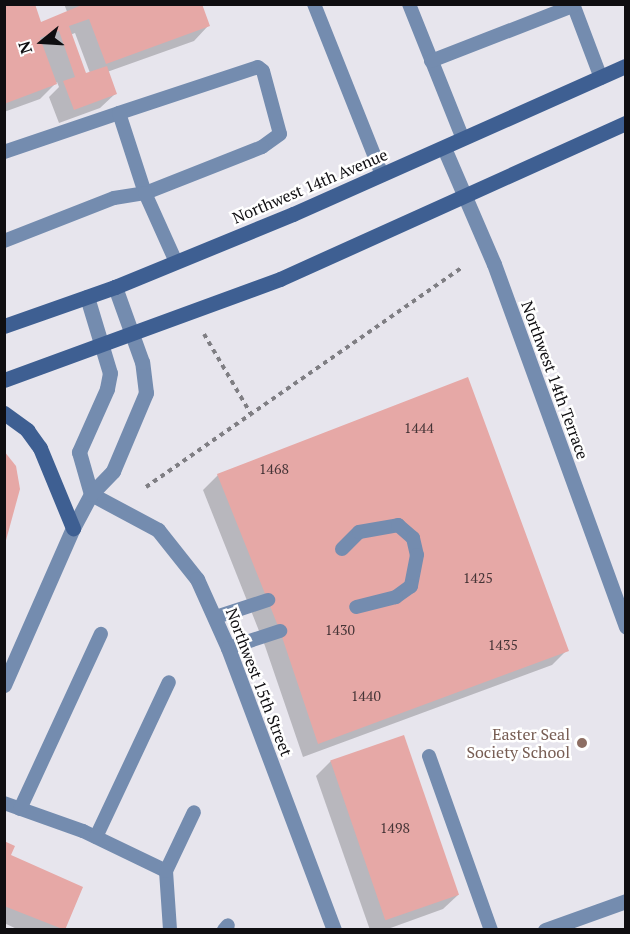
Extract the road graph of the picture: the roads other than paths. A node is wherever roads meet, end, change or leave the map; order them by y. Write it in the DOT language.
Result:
graph roads {
  1 [pos="314,4"];
  2 [pos="409,4"];
  3 [pos="573,5"];
  4 [pos="431,61"];
  5 [pos="626,66"];
  6 [pos="601,78"];
  7 [pos="119,112"];
  8 [pos="626,123"];
  9 [pos="463,139"];
  10 [pos="444,147"];
  11 [pos="4,152"];
  12 [pos="382,175"];
  13 [pos="145,193"];
  14 [pos="464,196"];
  15 [pos="4,241"];
  16 [pos="176,262"];
  17 [pos="114,287"];
  18 [pos="87,297"];
  19 [pos="4,326"];
  20 [pos="132,335"];
  21 [pos="103,345"];
  22 [pos="4,380"];
  23 [pos="4,413"];
  24 [pos="91,494"];
  25 [pos="73,528"];
  26 [pos="342,549"];
  27 [pos="268,600"];
  28 [pos="356,607"];
  29 [pos="216,617"];
  30 [pos="626,627"];
  31 [pos="280,631"];
  32 [pos="101,634"];
  33 [pos="228,648"];
  34 [pos="169,682"];
  35 [pos="4,685"];
  36 [pos="429,756"];
  37 [pos="4,803"];
  38 [pos="20,809"];
  39 [pos="194,812"];
  40 [pos="96,837"];
  41 [pos="166,872"];
  42 [pos="626,901"];
  43 [pos="170,930"];
  44 [pos="334,930"];
  45 [pos="491,930"];
  46 [pos="545,930"];
  1 -- 12 [label="lane"];
  2 -- 4 [label="lane"];
  3 -- 4 [label="lane"];
  3 -- 6 [label="lane"];
  4 -- 9 [label="lane"];
  5 -- 6 [label="street, Northwest 14th Avenue"];
  6 -- 9 [label="street, Northwest 14th Avenue"];
  7 -- 11 [label="lane"];
  7 -- 13 [label="lane"];
  7 -- 13 [label="lane"];
  8 -- 14 [label="street"];
  9 -- 10 [label="street, Northwest 14th Avenue"];
  10 -- 12 [label="street, Northwest 14th Avenue"];
  10 -- 14 [label="street, Northwest 14th Terrace"];
  12 -- 16 [label="street, Northwest 14th Avenue"];
  13 -- 15 [label="lane"];
  13 -- 16 [label="lane"];
  14 -- 20 [label="street"];
  14 -- 30 [label="street, Northwest 14th Terrace"];
  16 -- 17 [label="street, Northwest 14th Avenue"];
  17 -- 18 [label="street, Northwest 14th Avenue"];
  17 -- 20 [label="street"];
  18 -- 19 [label="street, Northwest 14th Avenue"];
  18 -- 21 [label="street"];
  20 -- 21 [label="street"];
  20 -- 24 [label="street"];
  21 -- 22 [label="street"];
  21 -- 24 [label="street"];
  23 -- 25 [label="street"];
  24 -- 25 [label="street"];
  24 -- 29 [label="street, Northwest 15th Street"];
  25 -- 35 [label="street"];
  26 -- 28 [label="lane"];
  27 -- 29 [label="lane"];
  29 -- 33 [label="street, Northwest 15th Street"];
  31 -- 33 [label="lane"];
  32 -- 38 [label="lane"];
  33 -- 44 [label="street, Northwest 15th Street"];
  34 -- 40 [label="lane"];
  36 -- 45 [label="lane"];
  37 -- 38 [label="lane"];
  38 -- 40 [label="lane"];
  39 -- 41 [label="lane"];
  40 -- 41 [label="lane"];
  41 -- 43 [label="lane"];
  42 -- 46 [label="street"];
}
